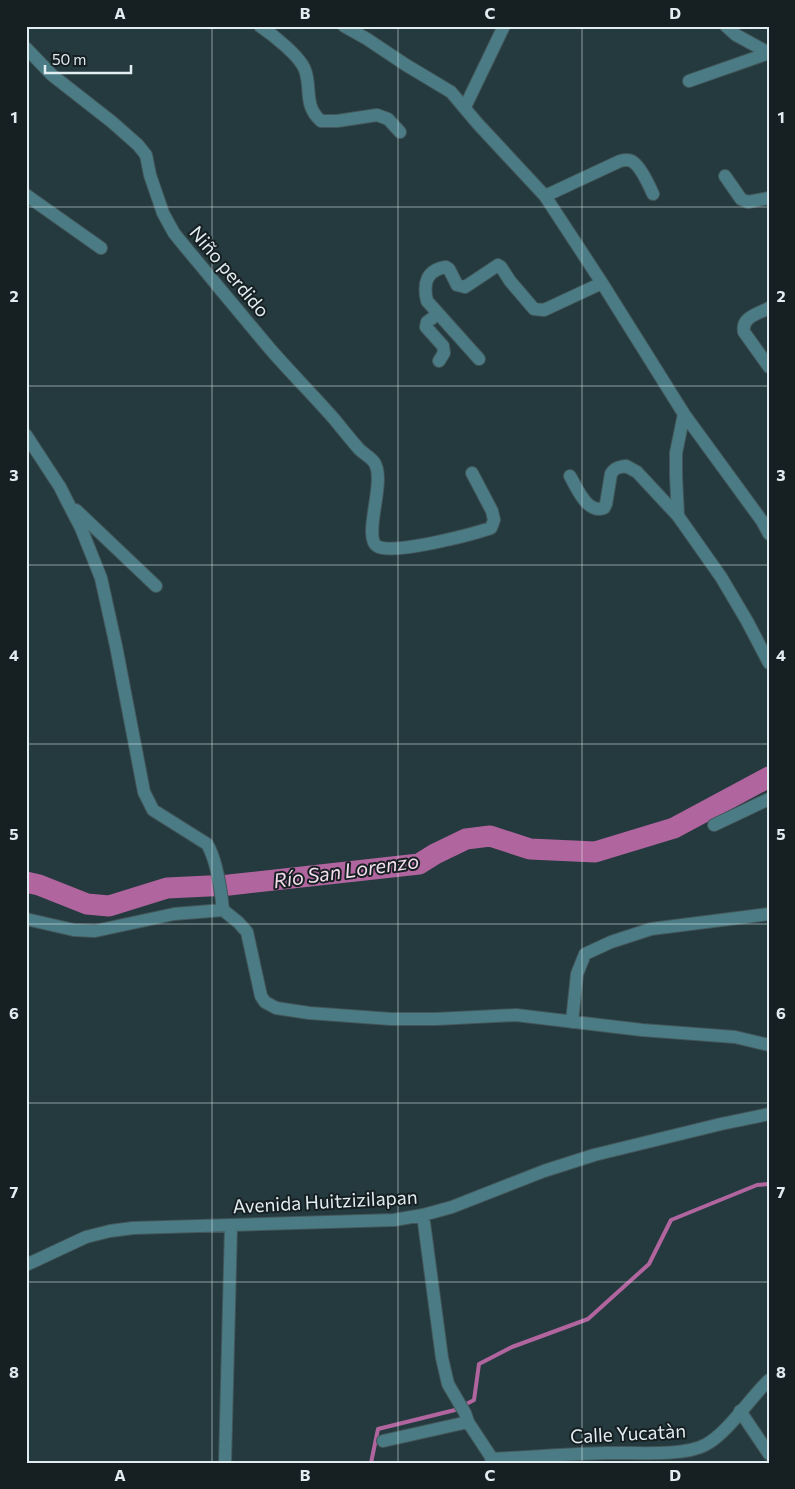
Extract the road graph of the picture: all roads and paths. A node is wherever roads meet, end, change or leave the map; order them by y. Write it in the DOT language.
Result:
graph roads {
  1 [pos="260,26"];
  2 [pos="344,26"];
  3 [pos="504,26"];
  4 [pos="726,26"];
  5 [pos="26,48"];
  6 [pos="769,53"];
  7 [pos="689,81"];
  8 [pos="465,107"];
  9 [pos="400,132"];
  10 [pos="725,176"];
  11 [pos="653,194"];
  12 [pos="26,195"];
  13 [pos="545,196"];
  14 [pos="769,198"];
  15 [pos="101,248"];
  16 [pos="602,283"];
  17 [pos="769,308"];
  18 [pos="438,314"];
  19 [pos="479,359"];
  20 [pos="439,361"];
  21 [pos="769,367"];
  22 [pos="684,414"];
  23 [pos="26,435"];
  24 [pos="472,473"];
  25 [pos="570,476"];
  26 [pos="67,501"];
  27 [pos="678,516"];
  28 [pos="765,520"];
  29 [pos="769,534"];
  30 [pos="156,586"];
  31 [pos="769,663"];
  32 [pos="769,800"];
  33 [pos="714,825"];
  34 [pos="222,904"];
  35 [pos="769,914"];
  36 [pos="26,919"];
  37 [pos="572,1022"];
  38 [pos="769,1045"];
  39 [pos="769,1114"];
  40 [pos="423,1215"];
  41 [pos="231,1226"];
  42 [pos="26,1265"];
  43 [pos="769,1380"];
  44 [pos="740,1411"];
  45 [pos="467,1417"];
  46 [pos="383,1441"];
  47 [pos="769,1454"];
  48 [pos="493,1461"];
  49 [pos="225,1463"];
  1 -- 9 [label="street"];
  2 -- 8 [label="street"];
  3 -- 8 [label="street"];
  4 -- 6 [label="street"];
  5 -- 24 [label="street, Niño perdido"];
  6 -- 7 [label="street"];
  8 -- 13 [label="street"];
  10 -- 14 [label="street"];
  11 -- 13 [label="street"];
  12 -- 15 [label="street"];
  13 -- 16 [label="street"];
  16 -- 18 [label="street"];
  16 -- 22 [label="street"];
  17 -- 21 [label="street"];
  18 -- 19 [label="street"];
  18 -- 20 [label="street"];
  22 -- 27 [label="street"];
  22 -- 28 [label="street"];
  23 -- 26 [label="street"];
  25 -- 27 [label="street"];
  26 -- 30 [label="street"];
  26 -- 34 [label="street"];
  27 -- 31 [label="street"];
  28 -- 29 [label="street"];
  32 -- 33 [label="street"];
  34 -- 36 [label="street"];
  34 -- 37 [label="street"];
  35 -- 37 [label="street"];
  37 -- 38 [label="street"];
  39 -- 40 [label="street, Avenida Huitzizilapan"];
  40 -- 41 [label="street, Avenida Huitzizilapan"];
  40 -- 45 [label="street"];
  41 -- 42 [label="street, Avenida Huitzizilapan"];
  41 -- 49 [label="street"];
  43 -- 44 [label="street, Calle Yucatàn"];
  44 -- 47 [label="street"];
  44 -- 48 [label="street, Calle Yucatàn"];
  45 -- 46 [label="street"];
  45 -- 48 [label="street"];
}
